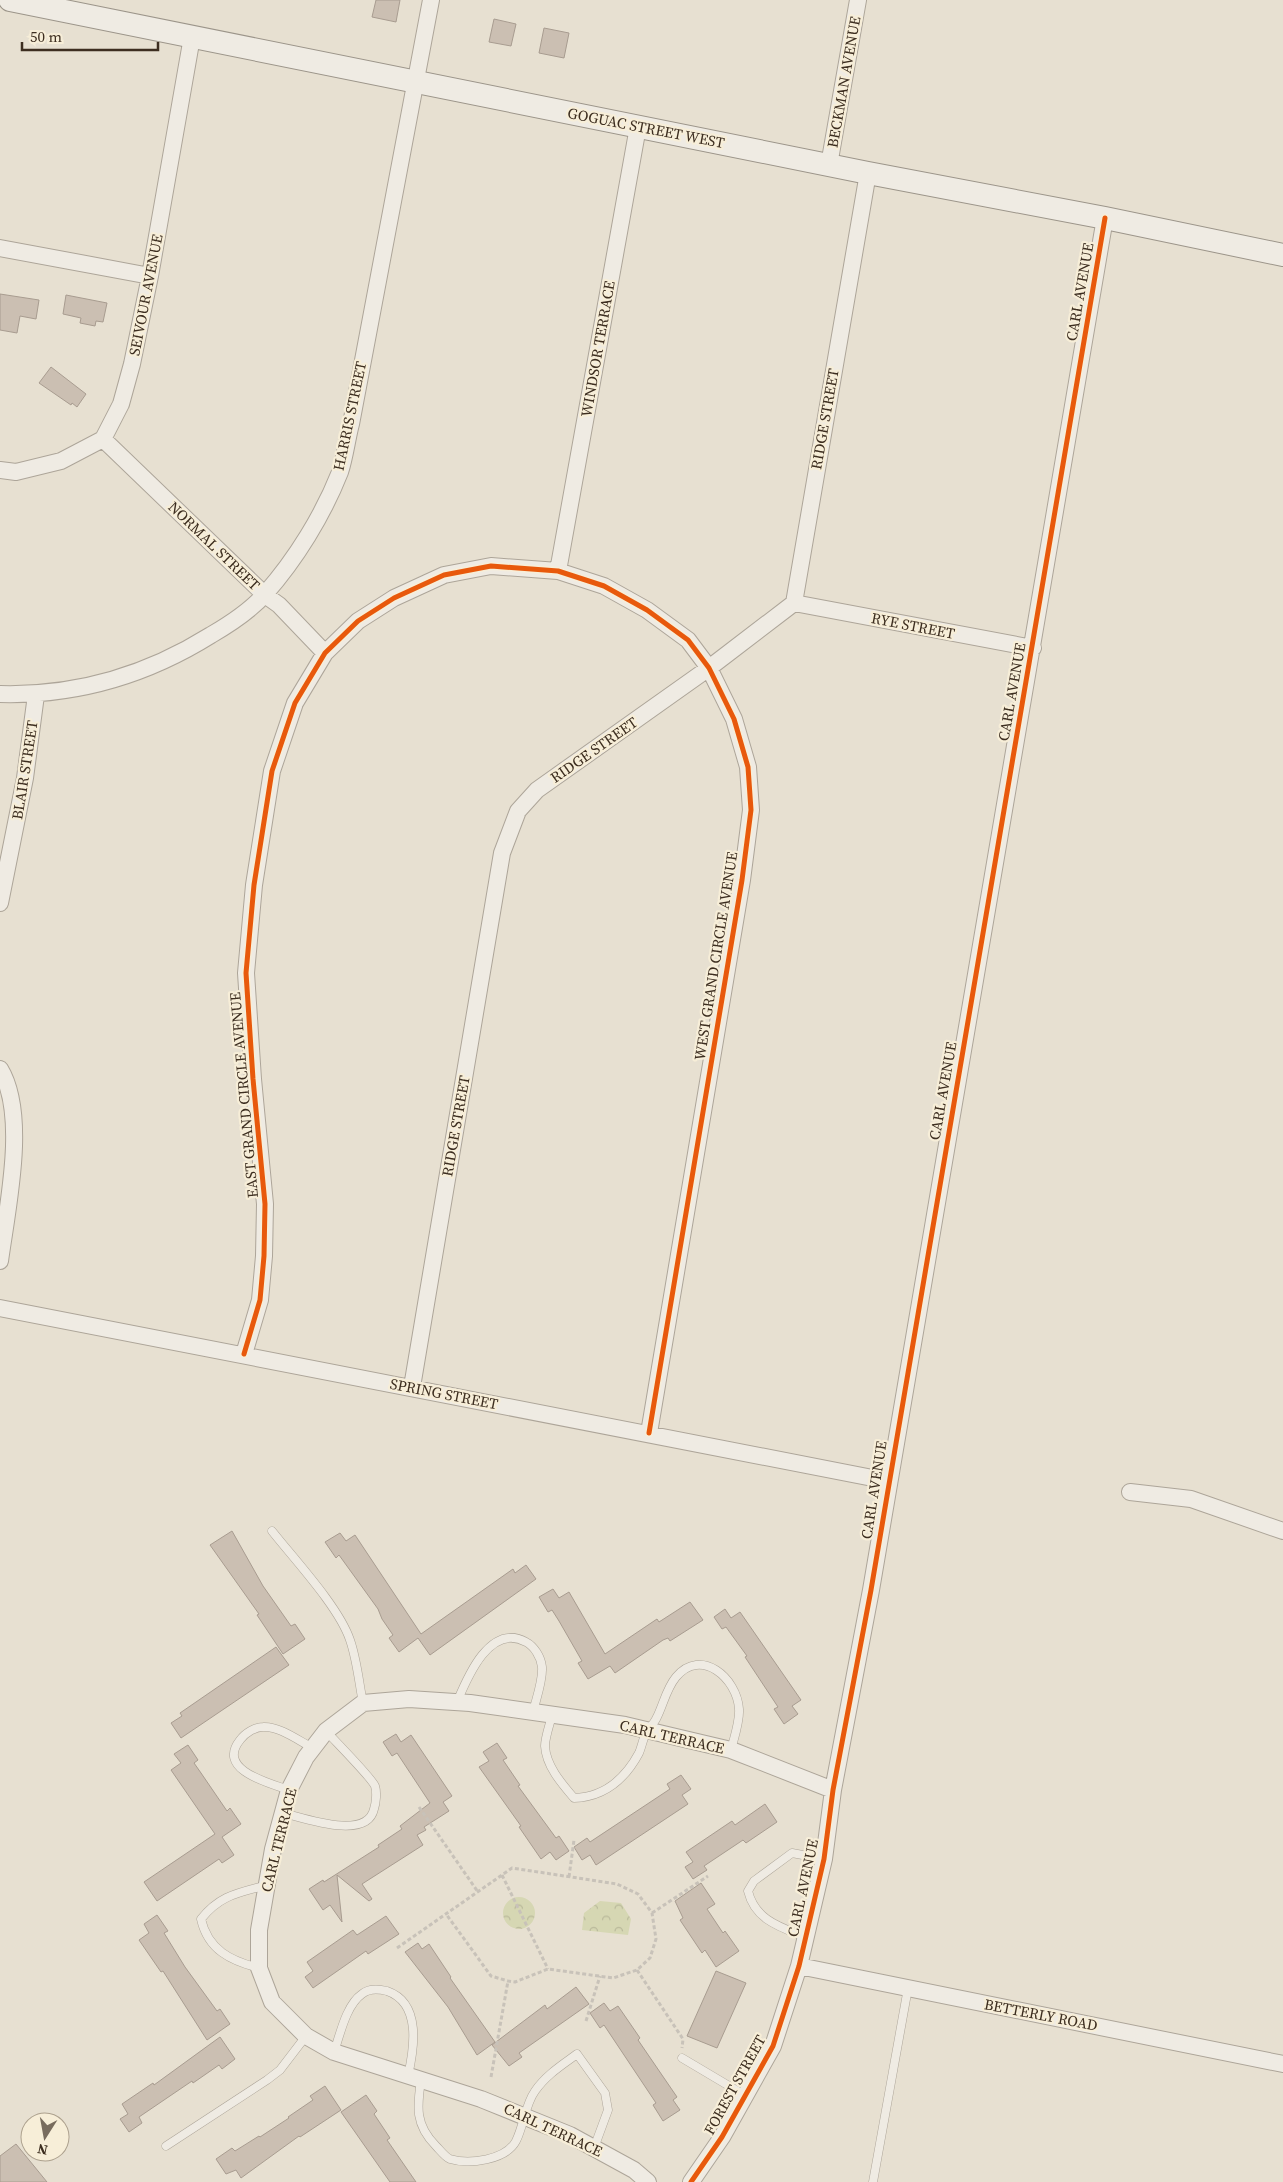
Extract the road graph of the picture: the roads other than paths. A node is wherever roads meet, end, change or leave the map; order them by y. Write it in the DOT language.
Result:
graph roads {
  1 [pos="10,0"];
  2 [pos="431,0"];
  3 [pos="858,0"];
  4 [pos="192,37"];
  5 [pos="414,82"];
  6 [pos="638,127"];
  7 [pos="829,165"];
  8 [pos="868,173"];
  9 [pos="1105,218"];
  10 [pos="0,248"];
  11 [pos="1283,254"];
  12 [pos="150,276"];
  13 [pos="103,439"];
  14 [pos="0,470"];
  15 [pos="558,571"];
  16 [pos="265,594"];
  17 [pos="794,603"];
  18 [pos="1033,648"];
  19 [pos="325,653"];
  20 [pos="709,668"];
  21 [pos="0,694"];
  22 [pos="36,695"];
  23 [pos="0,903"];
  24 [pos="0,1069"];
  25 [pos="0,1261"];
  26 [pos="0,1308"];
  27 [pos="244,1354"];
  28 [pos="412,1387"];
  29 [pos="649,1433"];
  30 [pos="888,1480"];
  31 [pos="1130,1492"];
  32 [pos="272,1531"];
  33 [pos="1283,1531"];
  34 [pos="457,1702"];
  35 [pos="363,1703"];
  36 [pos="533,1712"];
  37 [pos="552,1715"];
  38 [pos="326,1731"];
  39 [pos="647,1731"];
  40 [pos="313,1748"];
  41 [pos="731,1750"];
  42 [pos="289,1790"];
  43 [pos="833,1790"];
  44 [pos="283,1813"];
  45 [pos="824,1859"];
  46 [pos="267,1885"];
  47 [pos="805,1937"];
  48 [pos="799,1966"];
  49 [pos="259,1968"];
  50 [pos="908,1988"];
  51 [pos="306,2036"];
  52 [pos="334,2052"];
  53 [pos="682,2058"];
  54 [pos="1283,2064"];
  55 [pos="415,2078"];
  56 [pos="746,2096"];
  57 [pos="524,2116"];
  58 [pos="166,2146"];
  59 [pos="594,2148"];
  60 [pos="648,2182"];
  61 [pos="691,2182"];
  62 [pos="874,2182"];
  1 -- 4 [label="street, GOGUAC STREET WEST"];
  2 -- 5 [label="street, HARRIS STREET"];
  3 -- 7 [label="street, BECKMAN AVENUE"];
  4 -- 5 [label="street, GOGUAC STREET WEST"];
  4 -- 12 [label="street, SEIVOUR AVENUE"];
  5 -- 6 [label="street, GOGUAC STREET WEST"];
  5 -- 16 [label="street, HARRIS STREET"];
  6 -- 7 [label="street, GOGUAC STREET WEST"];
  6 -- 15 [label="street, WINDSOR TERRACE"];
  7 -- 8 [label="street, GOGUAC STREET WEST"];
  8 -- 9 [label="street, GOGUAC STREET WEST"];
  8 -- 17 [label="street, RIDGE STREET"];
  9 -- 11 [label="street, GOGUAC STREET WEST"];
  9 -- 18 [label="street, CARL AVENUE"];
  10 -- 12 [label="street"];
  12 -- 13 [label="street, SEIVOUR AVENUE"];
  13 -- 14 [label="street"];
  13 -- 16 [label="street, NORMAL STREET"];
  15 -- 19 [label="street, EAST GRAND CIRCLE AVENUE"];
  15 -- 20 [label="street, WEST GRAND CIRCLE AVENUE"];
  16 -- 19 [label="street, NORMAL STREET"];
  16 -- 22 [label="street, HARRIS STREET"];
  17 -- 18 [label="street, RYE STREET"];
  17 -- 20 [label="street, RIDGE STREET"];
  18 -- 30 [label="street, CARL AVENUE"];
  19 -- 27 [label="street, EAST GRAND CIRCLE AVENUE"];
  20 -- 28 [label="street, RIDGE STREET"];
  20 -- 29 [label="street, WEST GRAND CIRCLE AVENUE"];
  21 -- 22 [label="street, HARRIS STREET"];
  22 -- 23 [label="street, BLAIR STREET"];
  24 -- 25 [label="street"];
  26 -- 27 [label="street, SPRING STREET"];
  27 -- 28 [label="street, SPRING STREET"];
  28 -- 29 [label="street, SPRING STREET"];
  29 -- 30 [label="street, SPRING STREET"];
  30 -- 43 [label="street, CARL AVENUE"];
  31 -- 33 [label="street"];
  32 -- 35 [label="lane"];
  34 -- 35 [label="street, CARL TERRACE"];
  34 -- 36 [label="street, CARL TERRACE"];
  34 -- 36 [label="lane"];
  35 -- 38 [label="street, CARL TERRACE"];
  36 -- 37 [label="street, CARL TERRACE"];
  37 -- 39 [label="street, CARL TERRACE"];
  37 -- 39 [label="lane"];
  38 -- 40 [label="street, CARL TERRACE"];
  38 -- 44 [label="lane"];
  39 -- 41 [label="street, CARL TERRACE"];
  39 -- 41 [label="lane"];
  40 -- 42 [label="street, CARL TERRACE"];
  40 -- 42 [label="lane"];
  41 -- 43 [label="street, CARL TERRACE"];
  42 -- 44 [label="street, CARL TERRACE"];
  43 -- 45 [label="street, CARL AVENUE"];
  44 -- 46 [label="street, CARL TERRACE"];
  45 -- 47 [label="street, CARL AVENUE"];
  45 -- 47 [label="lane"];
  46 -- 49 [label="street, CARL TERRACE"];
  46 -- 49 [label="lane"];
  47 -- 48 [label="street, CARL AVENUE"];
  48 -- 50 [label="street, BETTERLY ROAD"];
  48 -- 56 [label="street, FOREST STREET"];
  49 -- 51 [label="street, CARL TERRACE"];
  50 -- 54 [label="street, BETTERLY ROAD"];
  50 -- 62 [label="lane"];
  51 -- 52 [label="street, CARL TERRACE"];
  51 -- 58 [label="lane"];
  52 -- 55 [label="street, CARL TERRACE"];
  52 -- 55 [label="lane"];
  53 -- 56 [label="lane"];
  55 -- 57 [label="street, CARL TERRACE"];
  55 -- 57 [label="lane"];
  56 -- 61 [label="street, FOREST STREET"];
  57 -- 59 [label="street, CARL TERRACE"];
  57 -- 59 [label="lane"];
  59 -- 60 [label="street, CARL TERRACE"];
}
